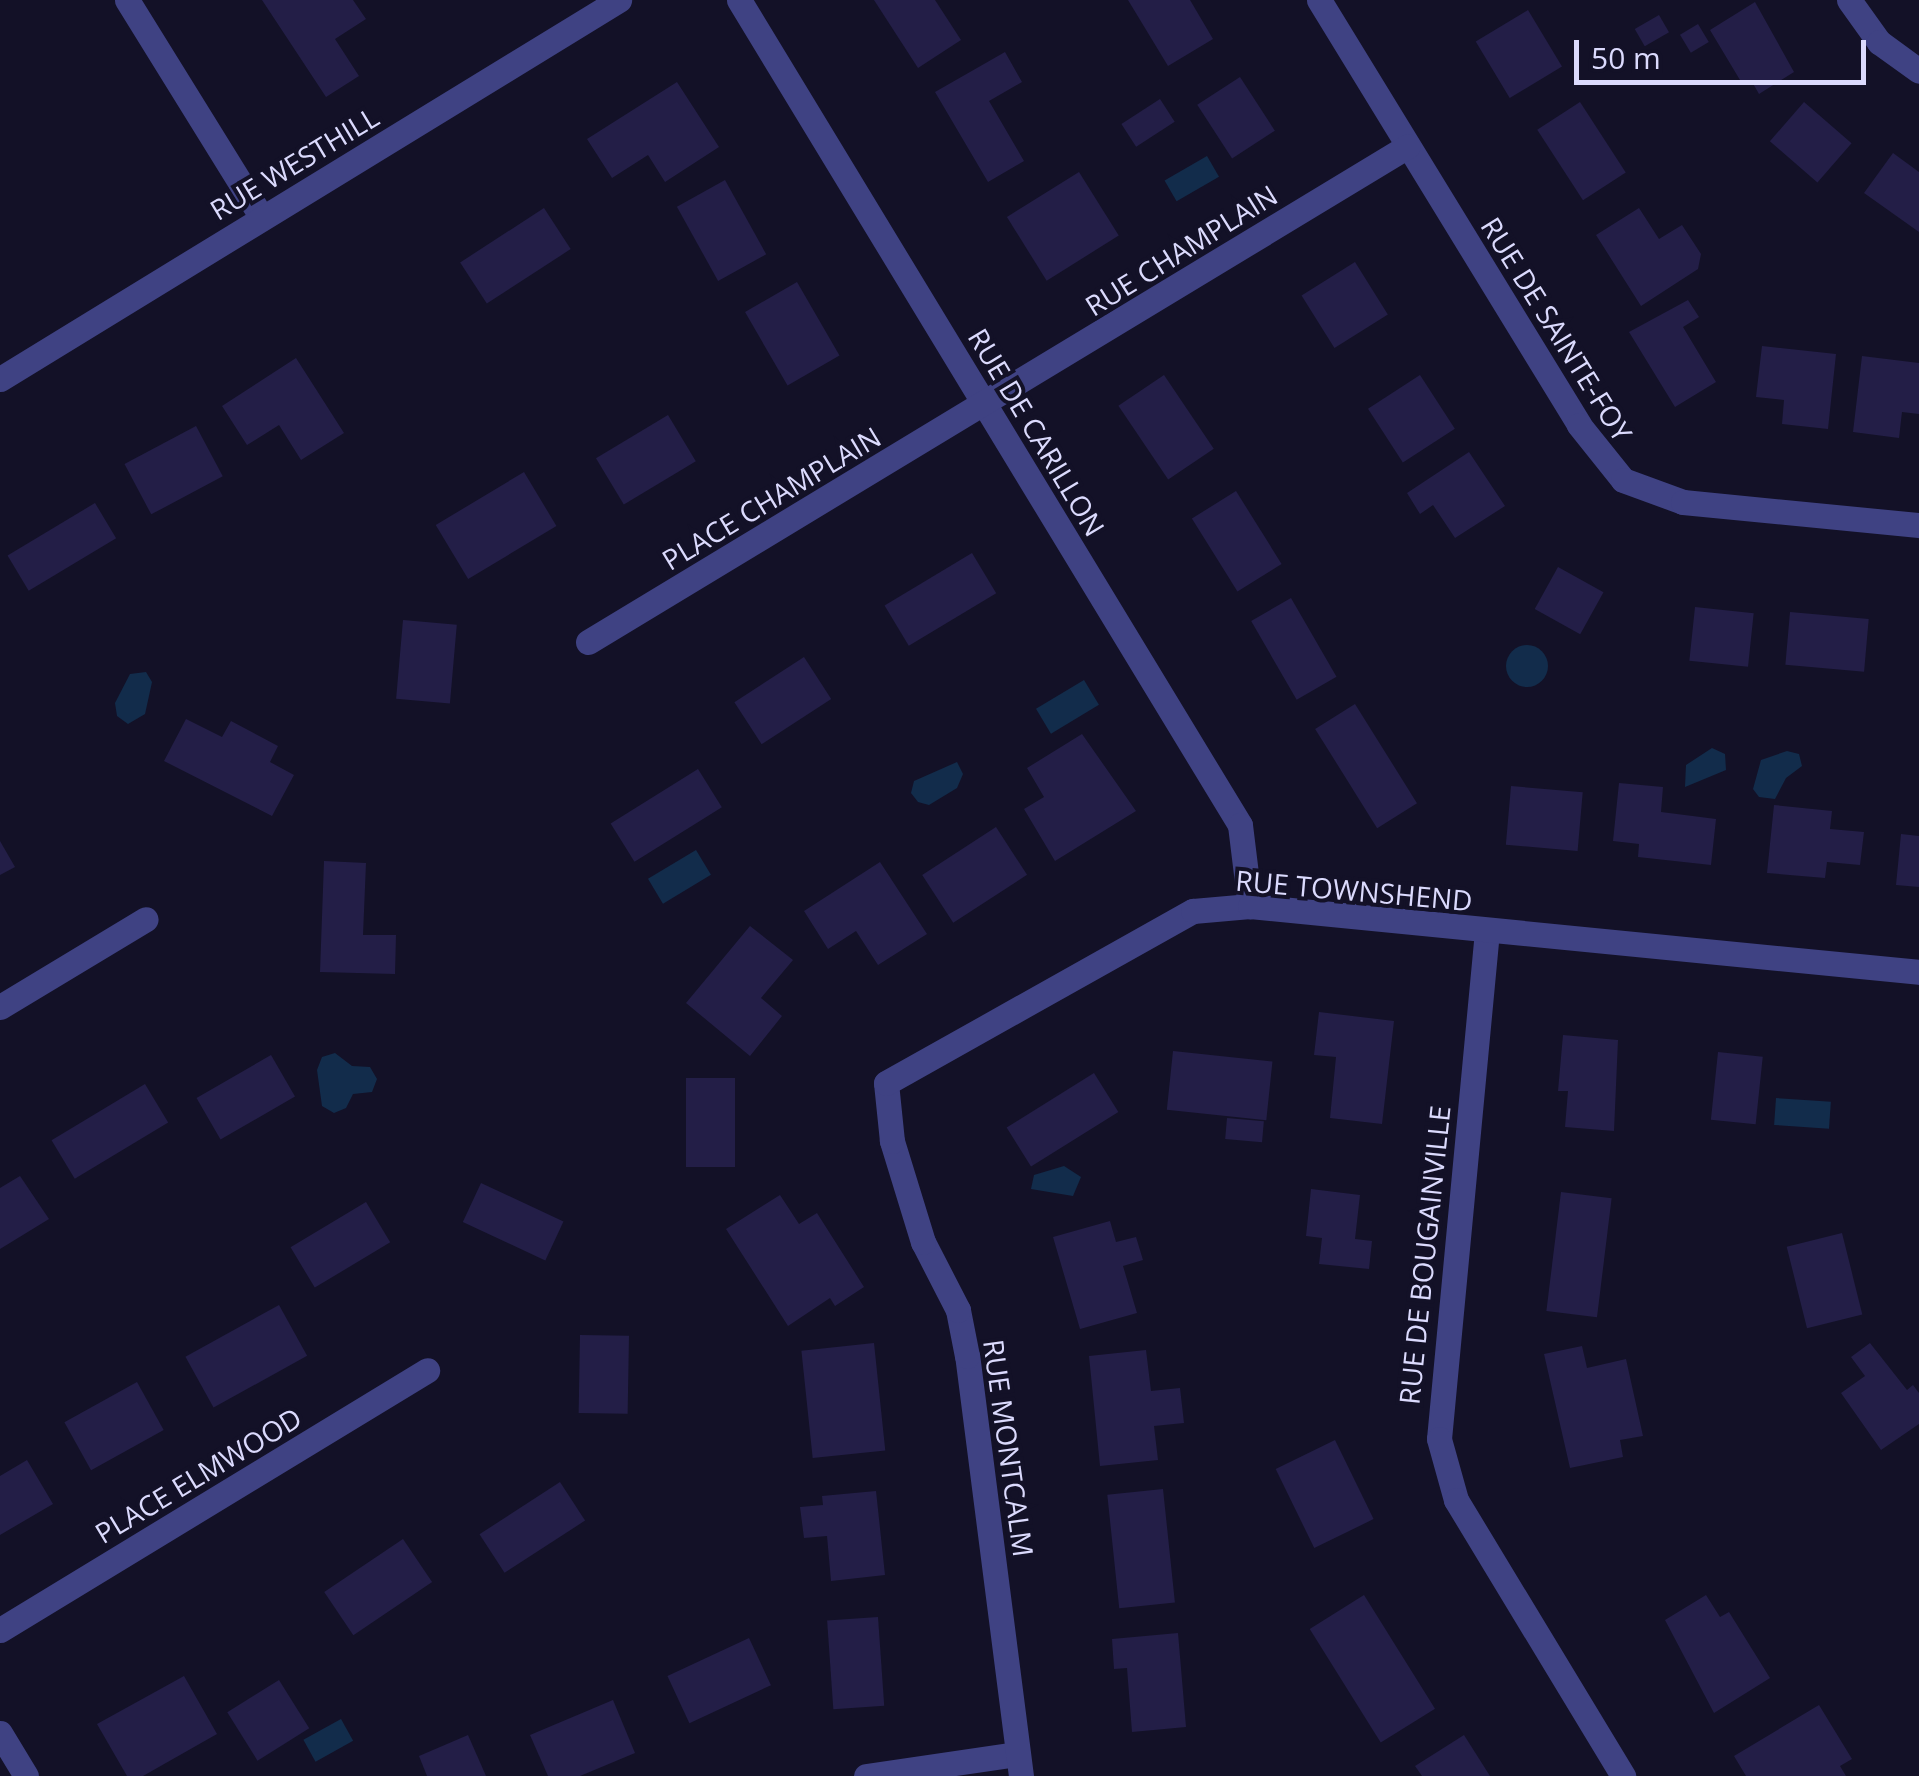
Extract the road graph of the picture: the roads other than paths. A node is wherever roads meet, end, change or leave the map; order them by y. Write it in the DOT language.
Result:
graph roads {
  1 [pos="126,0"];
  2 [pos="619,0"];
  3 [pos="739,0"];
  4 [pos="1319,0"];
  5 [pos="1849,0"];
  6 [pos="1919,70"];
  7 [pos="1408,146"];
  8 [pos="262,218"];
  9 [pos="0,379"];
  10 [pos="985,405"];
  11 [pos="1919,525"];
  12 [pos="588,642"];
  13 [pos="1250,906"];
  14 [pos="146,919"];
  15 [pos="1487,931"];
  16 [pos="1919,972"];
  17 [pos="0,1007"];
  18 [pos="892,1140"];
  19 [pos="427,1370"];
  20 [pos="0,1630"];
  21 [pos="0,1733"];
  22 [pos="1019,1765"];
  23 [pos="26,1776"];
  24 [pos="866,1776"];
  25 [pos="1623,1776"];
  1 -- 8 [label="street"];
  2 -- 8 [label="street, RUE WESTHILL"];
  3 -- 10 [label="street, RUE DE CARILLON"];
  4 -- 7 [label="street, RUE DE SAINTE-FOY"];
  5 -- 6 [label="street"];
  7 -- 10 [label="street, RUE CHAMPLAIN"];
  7 -- 11 [label="street, RUE DE SAINTE-FOY"];
  8 -- 9 [label="street, RUE WESTHILL"];
  10 -- 12 [label="street, PLACE CHAMPLAIN"];
  10 -- 13 [label="street, RUE DE CARILLON"];
  13 -- 15 [label="street, RUE TOWNSHEND"];
  13 -- 18 [label="street, RUE TOWNSHEND"];
  14 -- 17 [label="street"];
  15 -- 16 [label="street, RUE TOWNSHEND"];
  15 -- 25 [label="street, RUE DE BOUGAINVILLE"];
  18 -- 22 [label="street, RUE MONTCALM"];
  19 -- 20 [label="street, PLACE ELMWOOD"];
  21 -- 23 [label="street"];
  22 -- 24 [label="street"];
}
